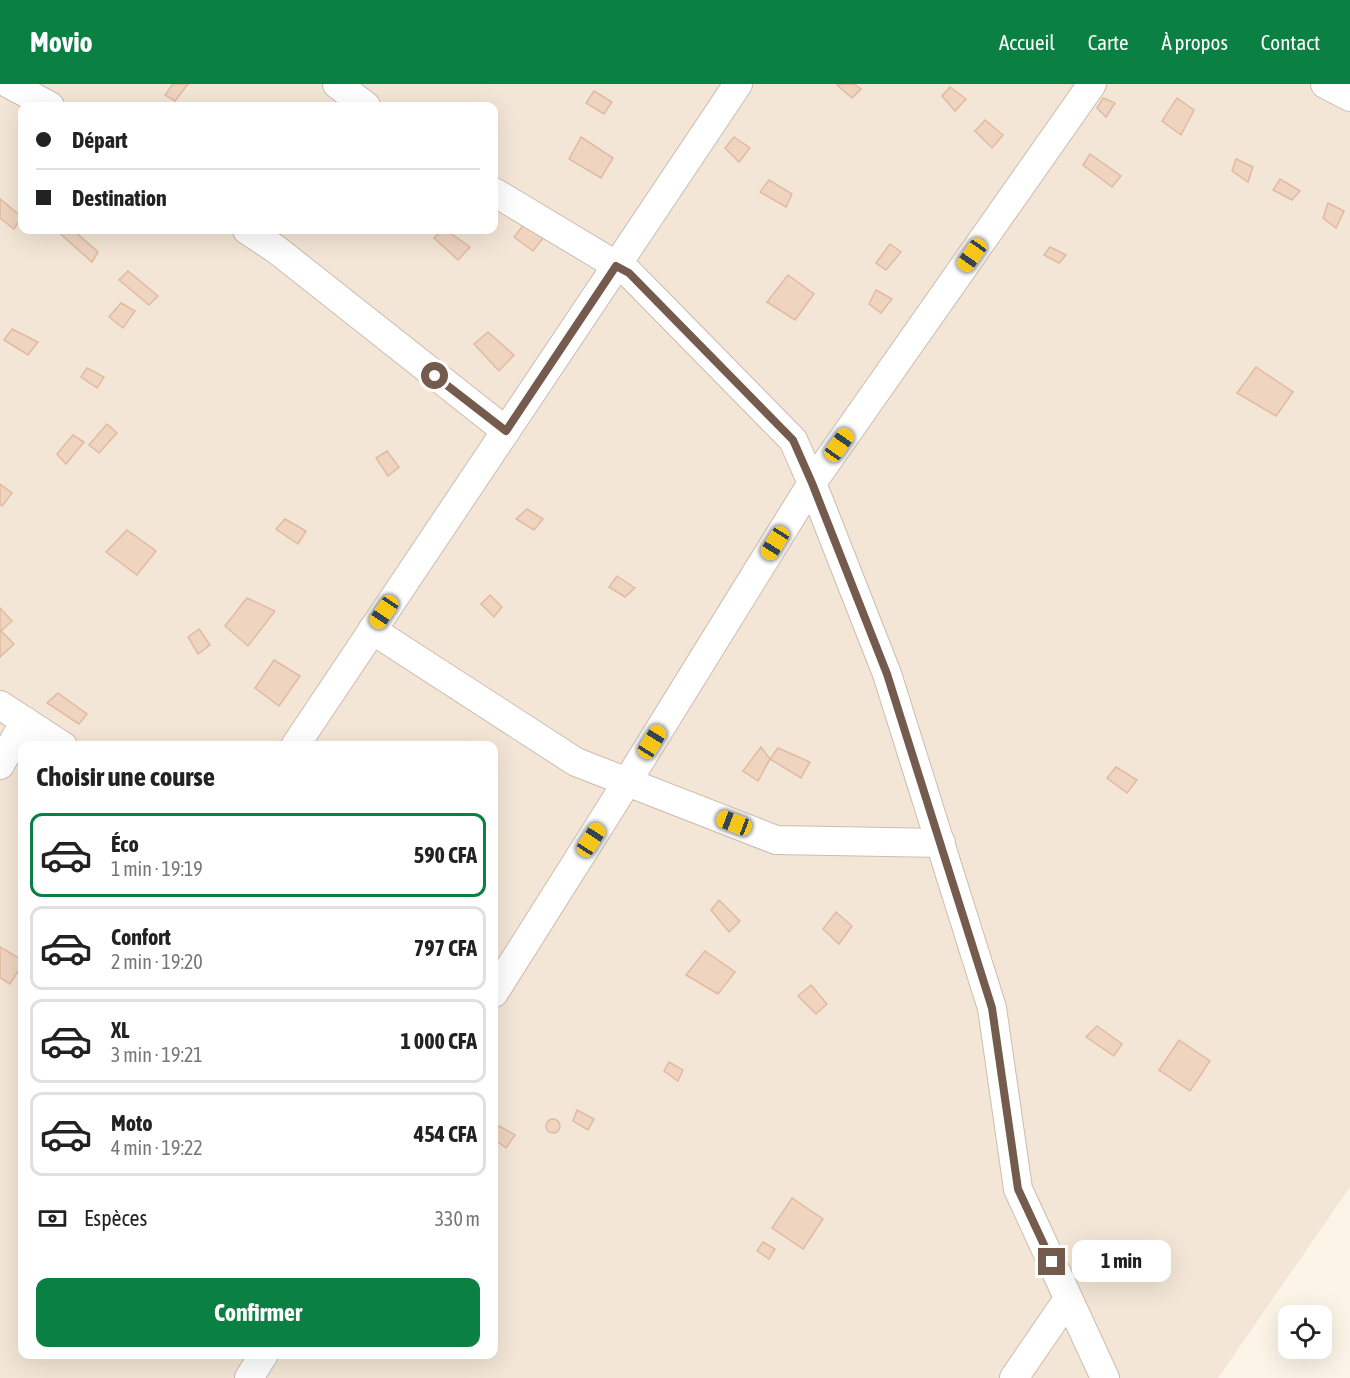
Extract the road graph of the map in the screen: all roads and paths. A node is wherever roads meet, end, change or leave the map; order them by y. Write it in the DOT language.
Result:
graph roads {
  1 [pos="9,84"];
  2 [pos="337,84"];
  3 [pos="738,84"];
  4 [pos="1092,84"];
  5 [pos="1325,84"];
  6 [pos="1350,97"];
  7 [pos="43,102"];
  8 [pos="361,102"];
  9 [pos="498,194"];
  10 [pos="253,234"];
  11 [pos="616,266"];
  12 [pos="506,431"];
  13 [pos="812,483"];
  14 [pos="372,630"];
  15 [pos="0,705"];
  16 [pos="25,721"];
  17 [pos="55,741"];
  18 [pos="298,741"];
  19 [pos="0,765"];
  20 [pos="627,782"];
  21 [pos="941,843"];
  22 [pos="498,987"];
  23 [pos="1068,1299"];
  24 [pos="261,1359"];
  25 [pos="249,1378"];
  26 [pos="1014,1378"];
  27 [pos="1105,1378"];
  1 -- 7 [label="street"];
  2 -- 8 [label="street"];
  3 -- 11 [label="street"];
  4 -- 13 [label="street"];
  5 -- 6 [label="street"];
  9 -- 11 [label="street"];
  10 -- 12 [label="street"];
  11 -- 12 [label="street"];
  11 -- 13 [label="street"];
  12 -- 14 [label="street"];
  13 -- 20 [label="street"];
  13 -- 21 [label="street"];
  14 -- 18 [label="street"];
  14 -- 20 [label="street"];
  15 -- 16 [label="street"];
  16 -- 17 [label="street"];
  16 -- 19 [label="street"];
  20 -- 21 [label="street"];
  20 -- 22 [label="street"];
  21 -- 23 [label="street"];
  23 -- 26 [label="street"];
  23 -- 27 [label="street"];
  24 -- 25 [label="street"];
}
